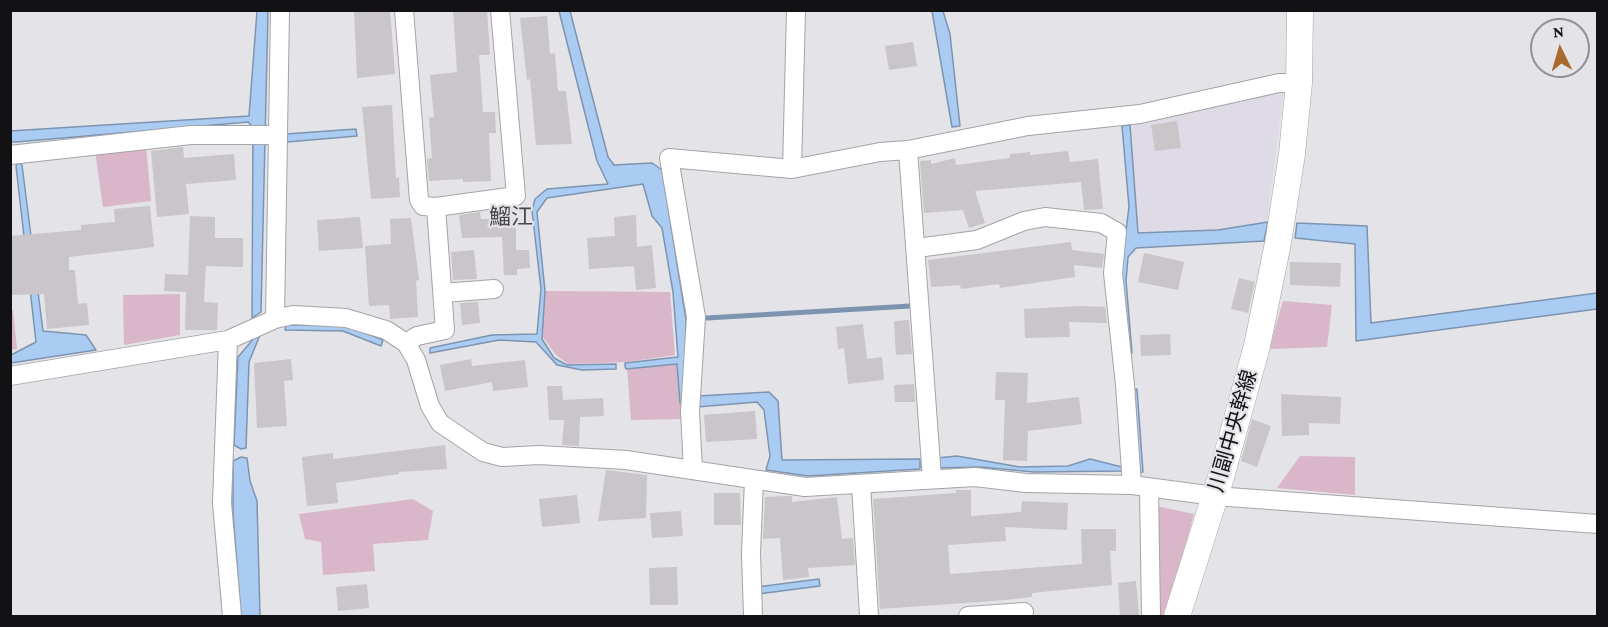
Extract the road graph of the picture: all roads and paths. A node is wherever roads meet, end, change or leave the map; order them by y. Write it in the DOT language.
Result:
graph roads {
  1 [pos="280,10"];
  2 [pos="404,10"];
  3 [pos="500,10"];
  4 [pos="796,10"];
  5 [pos="1300,10"];
  6 [pos="1299,83"];
  7 [pos="272,135"];
  8 [pos="908,150"];
  9 [pos="10,154"];
  10 [pos="792,169"];
  11 [pos="436,207"];
  12 [pos="917,248"];
  13 [pos="494,289"];
  14 [pos="443,293"];
  15 [pos="275,319"];
  16 [pos="228,340"];
  17 [pos="406,343"];
  18 [pos="10,376"];
  19 [pos="693,470"];
  20 [pos="932,478"];
  21 [pos="753,480"];
  22 [pos="861,485"];
  23 [pos="1141,487"];
  24 [pos="1215,496"];
  25 [pos="1598,524"];
  26 [pos="1024,612"];
  27 [pos="232,616"];
  28 [pos="753,616"];
  29 [pos="868,616"];
  30 [pos="968,616"];
  31 [pos="1151,616"];
  32 [pos="1177,616"];
  1 -- 7 [label="street"];
  2 -- 11 [label="street"];
  3 -- 11 [label="street"];
  4 -- 10 [label="street"];
  5 -- 6 [label="street"];
  6 -- 8 [label="street"];
  6 -- 24 [label="street, 川副中央幹線"];
  7 -- 9 [label="street"];
  7 -- 15 [label="street"];
  8 -- 10 [label="street"];
  8 -- 12 [label="street"];
  10 -- 19 [label="street"];
  11 -- 14 [label="street"];
  12 -- 20 [label="street"];
  12 -- 23 [label="street"];
  13 -- 14 [label="street"];
  14 -- 17 [label="street"];
  15 -- 16 [label="street"];
  15 -- 17 [label="street"];
  16 -- 18 [label="street"];
  16 -- 27 [label="street"];
  17 -- 19 [label="street"];
  19 -- 21 [label="street"];
  20 -- 22 [label="street"];
  20 -- 23 [label="street"];
  21 -- 22 [label="street"];
  21 -- 28 [label="street"];
  22 -- 29 [label="street"];
  23 -- 24 [label="street"];
  23 -- 31 [label="street"];
  24 -- 25 [label="street"];
  24 -- 32 [label="street, 川副中央幹線"];
  26 -- 30 [label="street"];
}
